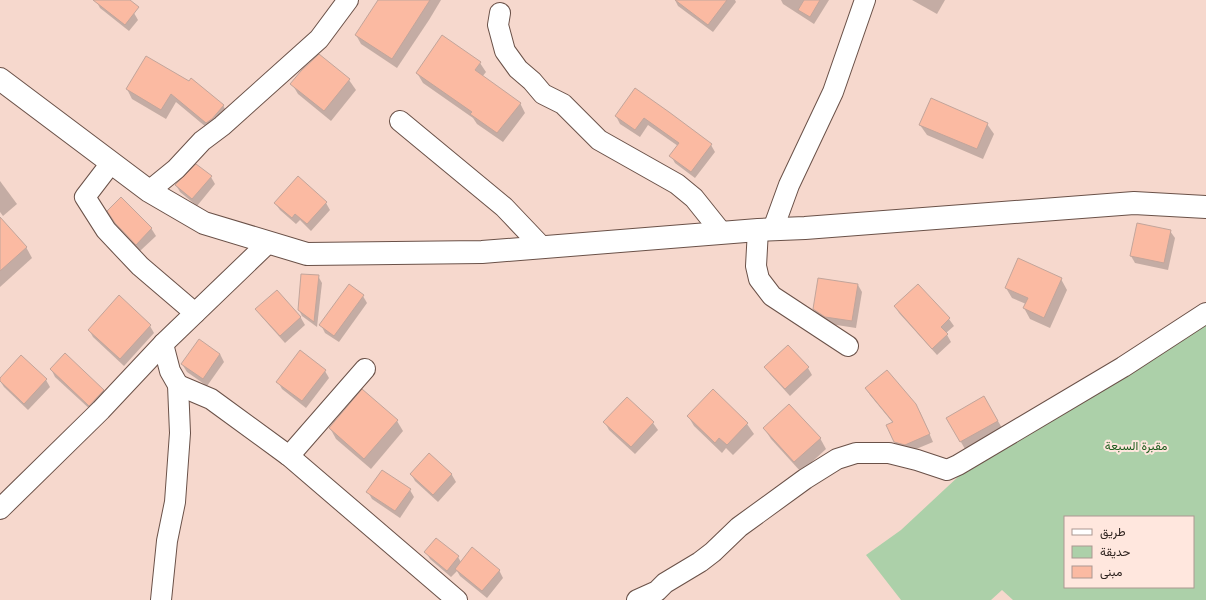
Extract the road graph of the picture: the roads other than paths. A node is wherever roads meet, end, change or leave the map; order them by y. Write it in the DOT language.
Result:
graph roads {
  1 [pos="348,0"];
  2 [pos="865,0"];
  3 [pos="500,13"];
  4 [pos="0,79"];
  5 [pos="400,121"];
  6 [pos="111,163"];
  7 [pos="149,191"];
  8 [pos="1206,207"];
  9 [pos="765,230"];
  10 [pos="722,233"];
  11 [pos="268,243"];
  12 [pos="543,248"];
  13 [pos="195,313"];
  14 [pos="1206,313"];
  15 [pos="163,344"];
  16 [pos="848,346"];
  17 [pos="365,369"];
  18 [pos="178,385"];
  19 [pos="289,456"];
  20 [pos="0,509"];
  21 [pos="161,600"];
  22 [pos="457,600"];
  23 [pos="637,600"];
  1 -- 7 [label="street"];
  2 -- 9 [label="street"];
  3 -- 10 [label="street"];
  4 -- 6 [label="street"];
  5 -- 12 [label="street"];
  6 -- 7 [label="street"];
  6 -- 13 [label="street"];
  7 -- 11 [label="street"];
  8 -- 9 [label="street"];
  9 -- 10 [label="street"];
  9 -- 16 [label="street"];
  10 -- 12 [label="street"];
  11 -- 12 [label="street"];
  11 -- 13 [label="street"];
  13 -- 15 [label="street"];
  14 -- 23 [label="street"];
  15 -- 18 [label="street"];
  15 -- 20 [label="street"];
  17 -- 19 [label="street"];
  18 -- 19 [label="street"];
  18 -- 21 [label="street"];
  19 -- 22 [label="street"];
}
